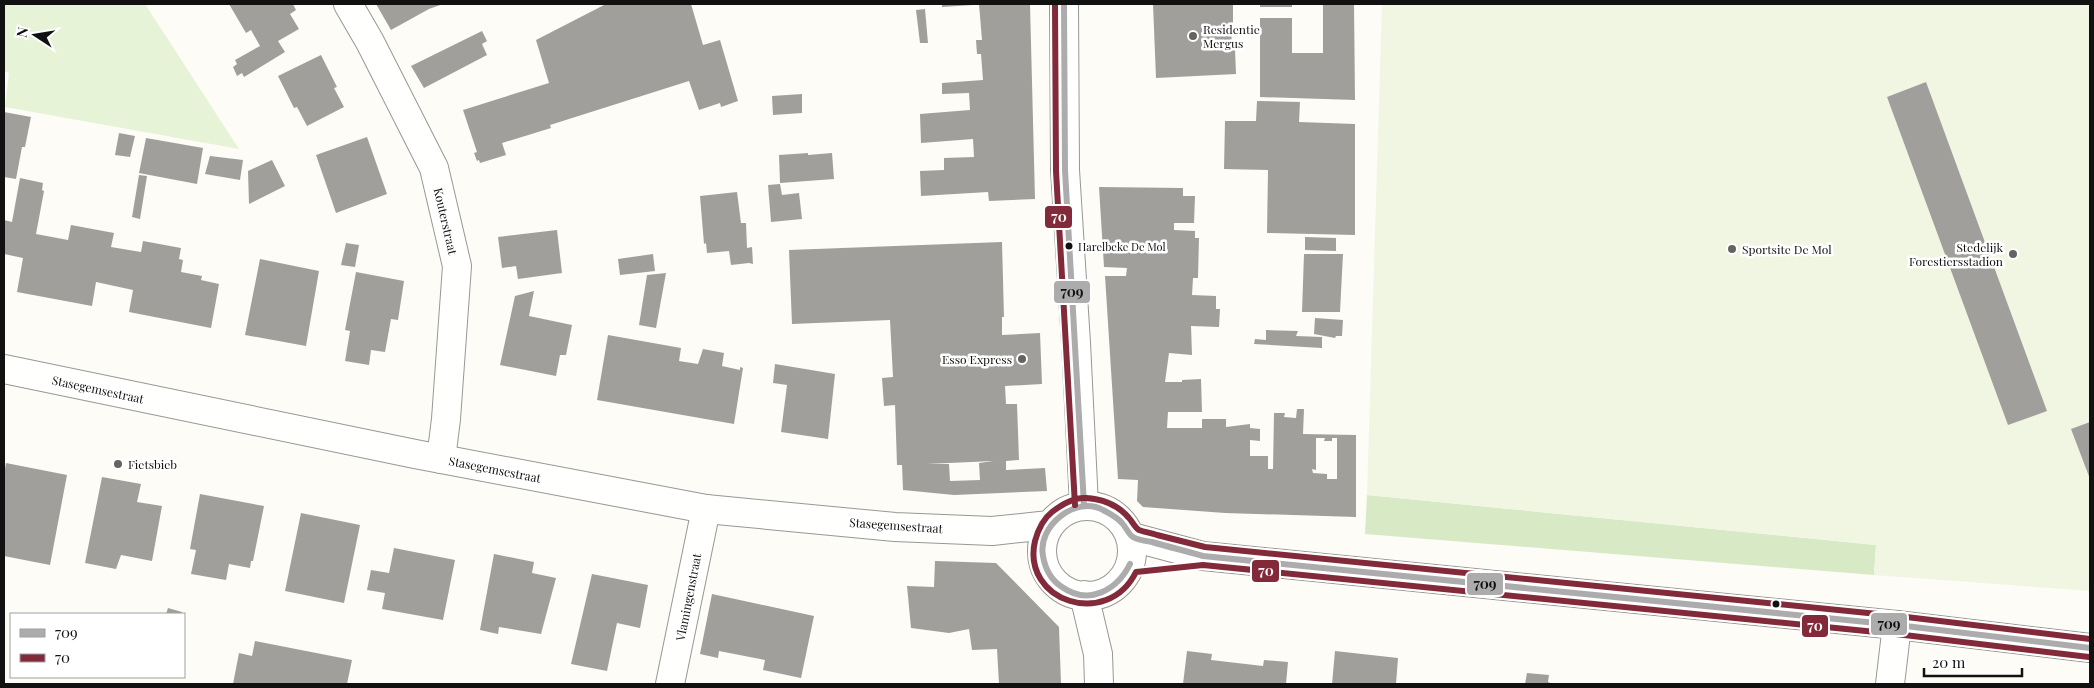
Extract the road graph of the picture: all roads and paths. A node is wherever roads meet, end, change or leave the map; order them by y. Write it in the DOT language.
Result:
graph roads {
  1 [pos="348,4"];
  2 [pos="1064,4"];
  3 [pos="4,369"];
  4 [pos="441,459"];
  5 [pos="1084,505"];
  6 [pos="706,509"];
  7 [pos="1049,526"];
  8 [pos="992,531"];
  9 [pos="1132,537"];
  10 [pos="1043,553"];
  11 [pos="1203,556"];
  12 [pos="1130,564"];
  13 [pos="1112,589"];
  14 [pos="1084,595"];
  15 [pos="1897,625"];
  16 [pos="2090,648"];
  17 [pos="1098,654"];
  18 [pos="670,684"];
  19 [pos="1099,684"];
  20 [pos="1890,684"];
  1 -- 4 [label="street, Kouterstraat"];
  2 -- 5 [label="street"];
  3 -- 4 [label="street, Stasegemsestraat"];
  4 -- 6 [label="street, Stasegemsestraat"];
  5 -- 7 [label="street"];
  5 -- 9 [label="street"];
  6 -- 8 [label="street, Stasegemsestraat"];
  6 -- 18 [label="street, Vlamingenstraat"];
  7 -- 8 [label="street, Stasegemsestraat"];
  7 -- 10 [label="street"];
  8 -- 10 [label="street, Stasegemsestraat"];
  9 -- 11 [label="street"];
  9 -- 12 [label="street"];
  10 -- 14 [label="street"];
  11 -- 12 [label="street"];
  11 -- 15 [label="street"];
  12 -- 13 [label="street"];
  13 -- 14 [label="street"];
  13 -- 17 [label="street"];
  14 -- 17 [label="street"];
  15 -- 16 [label="street"];
  15 -- 20 [label="street"];
  17 -- 19 [label="street"];
}
